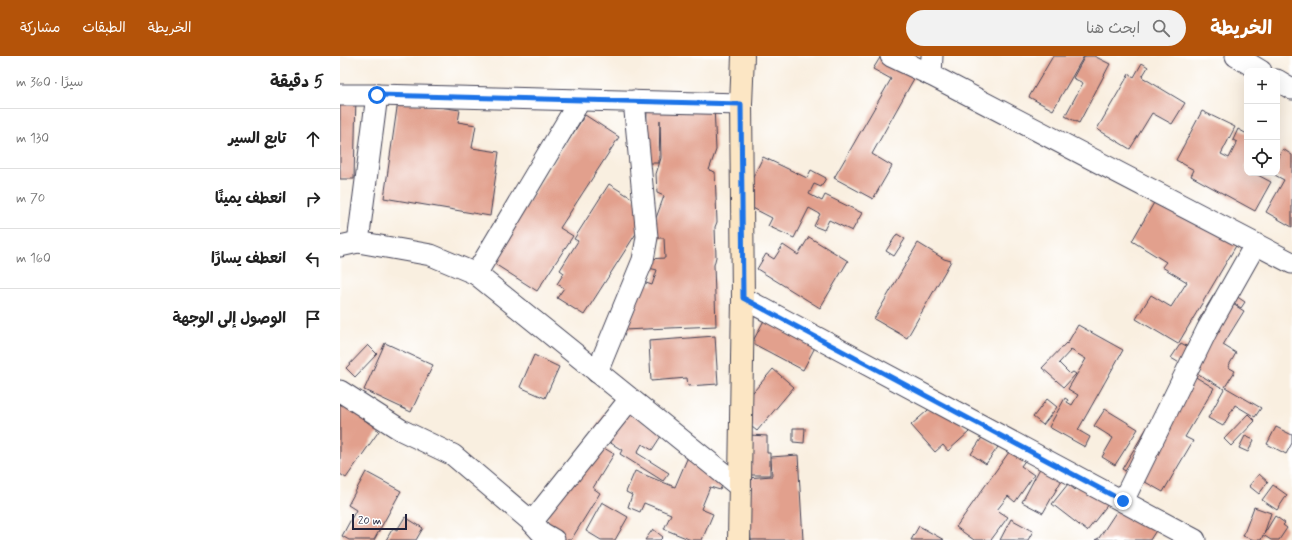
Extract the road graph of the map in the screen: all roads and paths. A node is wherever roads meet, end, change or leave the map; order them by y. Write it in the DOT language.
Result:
graph roads {
  1 [pos="743,56"];
  2 [pos="891,56"];
  3 [pos="1236,56"];
  4 [pos="932,66"];
  5 [pos="1257,68"];
  6 [pos="1280,82"];
  7 [pos="1292,89"];
  8 [pos="377,95"];
  9 [pos="340,96"];
  10 [pos="580,100"];
  11 [pos="634,102"];
  12 [pos="741,104"];
  13 [pos="349,244"];
  14 [pos="1256,245"];
  15 [pos="1292,263"];
  16 [pos="476,274"];
  17 [pos="743,298"];
  18 [pos="597,372"];
  19 [pos="340,391"];
  20 [pos="630,399"];
  21 [pos="740,487"];
  22 [pos="1123,501"];
  23 [pos="532,522"];
  24 [pos="554,540"];
  25 [pos="739,540"];
  26 [pos="1195,540"];
  1 -- 12 [label="street"];
  2 -- 4 [label="street"];
  3 -- 5 [label="street"];
  4 -- 14 [label="street"];
  6 -- 7 [label="street"];
  8 -- 9 [label="street"];
  8 -- 10 [label="street"];
  8 -- 13 [label="street"];
  10 -- 11 [label="street"];
  10 -- 16 [label="street"];
  11 -- 12 [label="street"];
  11 -- 18 [label="street"];
  12 -- 17 [label="street"];
  13 -- 16 [label="street"];
  14 -- 15 [label="street"];
  14 -- 22 [label="street"];
  16 -- 18 [label="street"];
  17 -- 21 [label="street"];
  17 -- 22 [label="street"];
  18 -- 20 [label="street"];
  19 -- 23 [label="street"];
  20 -- 21 [label="street"];
  20 -- 23 [label="street"];
  21 -- 25 [label="street"];
  22 -- 26 [label="street"];
  23 -- 24 [label="street"];
}
